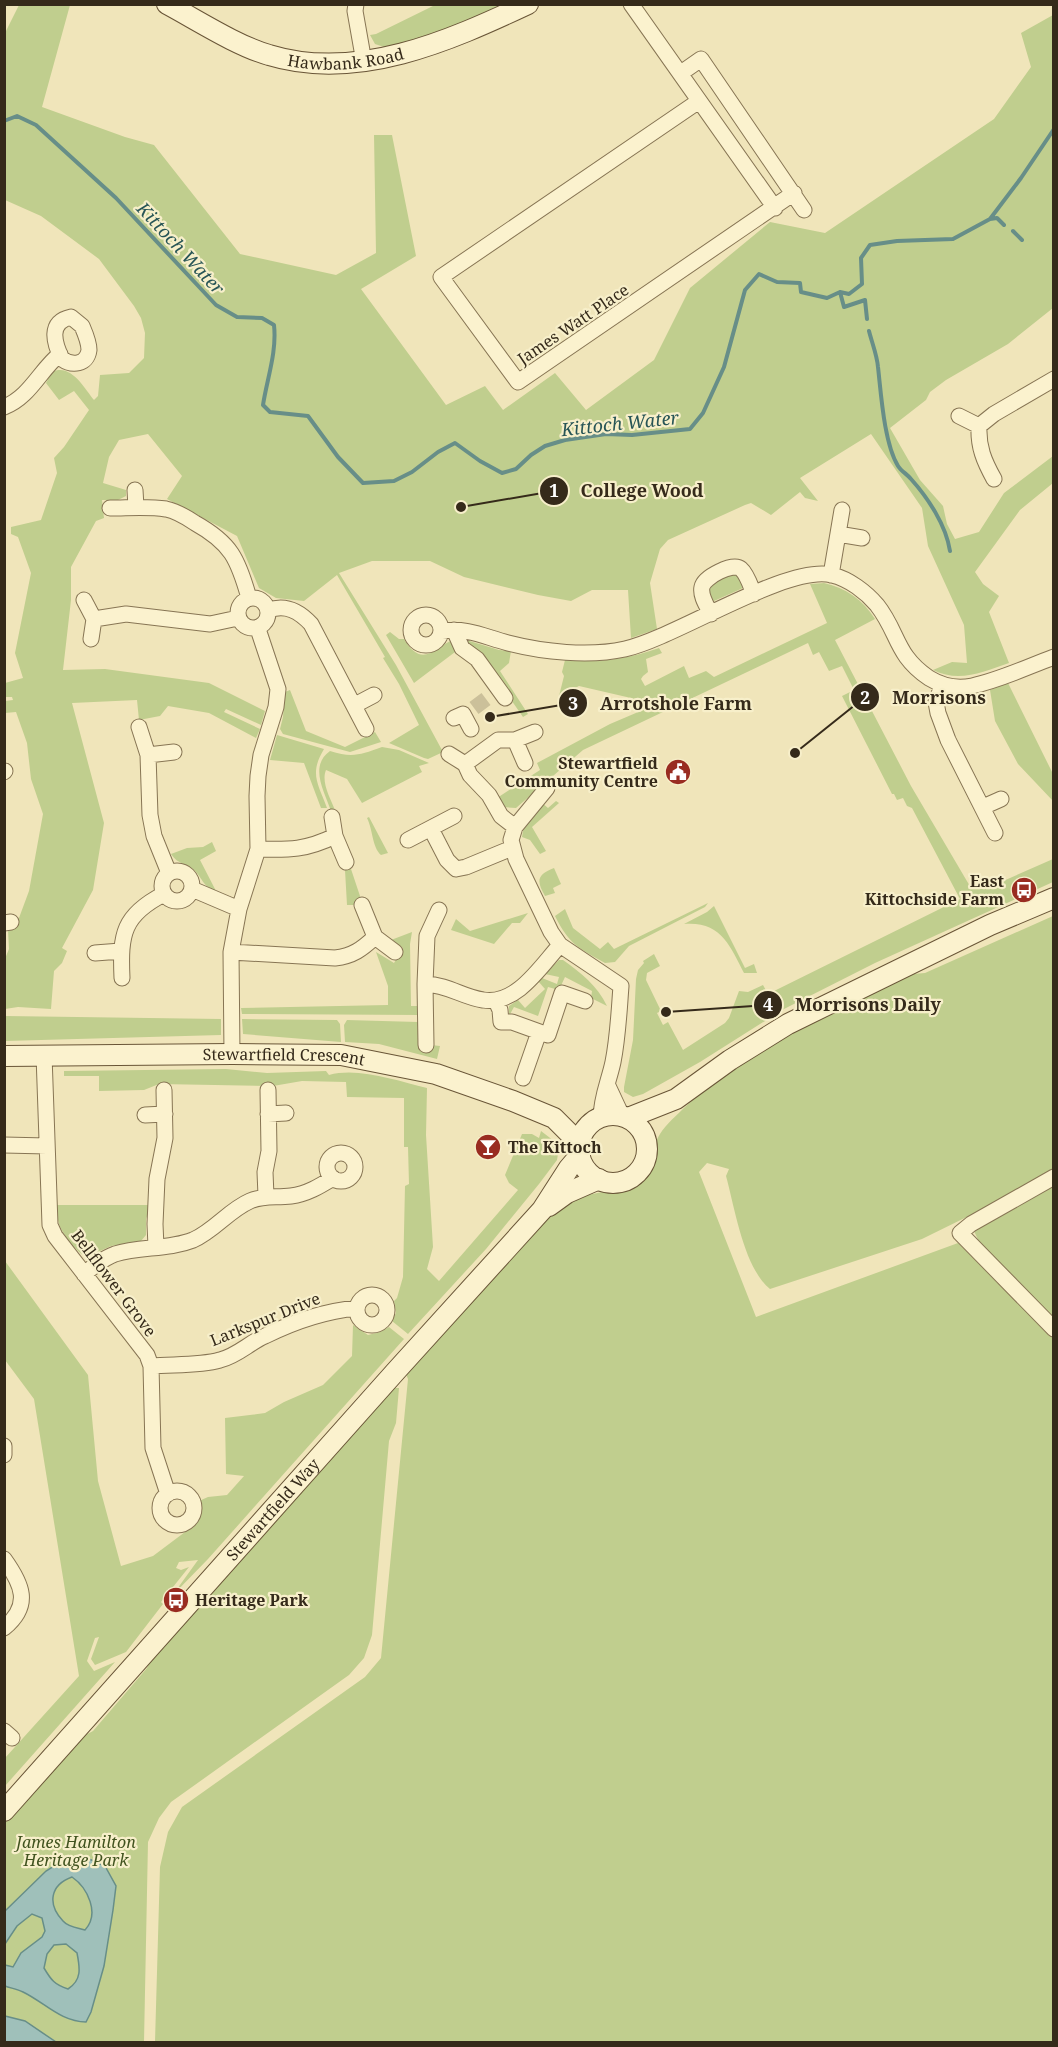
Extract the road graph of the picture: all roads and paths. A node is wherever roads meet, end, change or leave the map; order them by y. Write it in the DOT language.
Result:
graph roads {
  1 [pos="167,4"];
  2 [pos="356,4"];
  3 [pos="528,4"];
  4 [pos="631,4"];
  5 [pos="364,62"];
  6 [pos="681,73"];
  7 [pos="699,101"];
  8 [pos="794,193"];
  9 [pos="775,208"];
  10 [pos="804,210"];
  11 [pos="60,354"];
  12 [pos="1053,379"];
  13 [pos="4,407"];
  14 [pos="959,416"];
  15 [pos="979,426"];
  16 [pos="994,479"];
  17 [pos="135,490"];
  18 [pos="136,507"];
  19 [pos="110,508"];
  20 [pos="842,510"];
  21 [pos="838,534"];
  22 [pos="862,538"];
  23 [pos="831,575"];
  24 [pos="754,594"];
  25 [pos="249,598"];
  26 [pos="84,600"];
  27 [pos="268,610"];
  28 [pos="711,614"];
  29 [pos="238,618"];
  30 [pos="94,619"];
  31 [pos="258,628"];
  32 [pos="91,639"];
  33 [pos="1053,657"];
  34 [pos="942,686"];
  35 [pos="374,696"];
  36 [pos="355,705"];
  37 [pos="139,727"];
  38 [pos="366,729"];
  39 [pos="471,729"];
  40 [pos="535,732"];
  41 [pos="515,740"];
  42 [pos="174,752"];
  43 [pos="449,754"];
  44 [pos="147,755"];
  45 [pos="525,763"];
  46 [pos="465,764"];
  47 [pos="547,788"];
  48 [pos="1001,799"];
  49 [pos="983,807"];
  50 [pos="454,816"];
  51 [pos="332,817"];
  52 [pos="515,827"];
  53 [pos="431,829"];
  54 [pos="995,832"];
  55 [pos="335,836"];
  56 [pos="408,840"];
  57 [pos="512,848"];
  58 [pos="258,849"];
  59 [pos="346,862"];
  60 [pos="169,873"];
  61 [pos="192,889"];
  62 [pos="164,894"];
  63 [pos="1053,898"];
  64 [pos="362,905"];
  65 [pos="239,909"];
  66 [pos="439,910"];
  67 [pos="375,937"];
  68 [pos="560,945"];
  69 [pos="121,951"];
  70 [pos="231,952"];
  71 [pos="395,952"];
  72 [pos="95,953"];
  73 [pos="122,978"];
  74 [pos="425,984"];
  75 [pos="496,1000"];
  76 [pos="585,1001"];
  77 [pos="539,1032"];
  78 [pos="426,1045"];
  79 [pos="232,1053"];
  80 [pos="44,1055"];
  81 [pos="4,1056"];
  82 [pos="523,1078"];
  83 [pos="608,1086"];
  84 [pos="164,1089"];
  85 [pos="268,1090"];
  86 [pos="676,1099"];
  87 [pos="286,1113"];
  88 [pos="165,1114"];
  89 [pos="268,1114"];
  90 [pos="145,1115"];
  91 [pos="625,1117"];
  92 [pos="554,1118"];
  93 [pos="597,1120"];
  94 [pos="645,1137"];
  95 [pos="4,1145"];
  96 [pos="47,1146"];
  97 [pos="580,1150"];
  98 [pos="333,1178"];
  99 [pos="1053,1178"];
  100 [pos="599,1179"];
  101 [pos="266,1196"];
  102 [pos="542,1210"];
  103 [pos="156,1247"];
  104 [pos="84,1274"];
  105 [pos="357,1308"];
  106 [pos="1053,1329"];
  107 [pos="151,1366"];
  108 [pos="4,1446"];
  109 [pos="4,1455"];
  110 [pos="168,1494"];
  111 [pos="4,1560"];
  112 [pos="4,1628"];
  113 [pos="4,1811"];
  1 -- 5 [label="street, Hawbank Road"];
  2 -- 5 [label="street"];
  3 -- 5 [label="street, Hawbank Road"];
  4 -- 6 [label="street"];
  6 -- 7 [label="street"];
  6 -- 8 [label="street"];
  7 -- 9 [label="street"];
  7 -- 9 [label="street, James Watt Place"];
  8 -- 9 [label="street, James Watt Place"];
  8 -- 10 [label="street"];
  11 -- 13 [label="street"];
  12 -- 15 [label="street"];
  14 -- 15 [label="street"];
  15 -- 16 [label="street"];
  17 -- 18 [label="street"];
  18 -- 19 [label="street"];
  18 -- 25 [label="street"];
  20 -- 21 [label="street"];
  21 -- 22 [label="street"];
  21 -- 23 [label="street"];
  23 -- 24 [label="street"];
  23 -- 34 [label="street"];
  24 -- 28 [label="street"];
  24 -- 28 [label="street"];
  25 -- 27 [label="street"];
  25 -- 29 [label="street"];
  26 -- 30 [label="street"];
  27 -- 31 [label="street"];
  27 -- 36 [label="street"];
  28 -- 39 [label="street"];
  29 -- 30 [label="street"];
  29 -- 31 [label="street"];
  30 -- 32 [label="street"];
  31 -- 58 [label="street"];
  33 -- 34 [label="street"];
  34 -- 49 [label="street"];
  35 -- 36 [label="street"];
  36 -- 38 [label="street"];
  37 -- 44 [label="street"];
  40 -- 41 [label="street"];
  41 -- 45 [label="street"];
  41 -- 46 [label="street"];
  42 -- 44 [label="street"];
  43 -- 46 [label="street"];
  44 -- 60 [label="street"];
  46 -- 52 [label="street"];
  47 -- 52 [label="street"];
  48 -- 49 [label="street"];
  49 -- 54 [label="street"];
  50 -- 53 [label="street"];
  51 -- 55 [label="street"];
  52 -- 57 [label="street"];
  53 -- 56 [label="street"];
  53 -- 57 [label="street"];
  55 -- 58 [label="street"];
  55 -- 59 [label="street"];
  57 -- 68 [label="street"];
  58 -- 65 [label="street"];
  60 -- 61 [label="street"];
  60 -- 62 [label="street"];
  61 -- 62 [label="street"];
  61 -- 65 [label="street"];
  62 -- 69 [label="street"];
  63 -- 86 [label="street"];
  64 -- 67 [label="street"];
  65 -- 70 [label="street"];
  66 -- 74 [label="street"];
  67 -- 70 [label="street"];
  67 -- 71 [label="street"];
  68 -- 75 [label="street"];
  68 -- 83 [label="street"];
  69 -- 72 [label="street"];
  69 -- 73 [label="street"];
  70 -- 79 [label="street"];
  74 -- 75 [label="street"];
  74 -- 78 [label="street"];
  75 -- 77 [label="street"];
  76 -- 77 [label="street"];
  77 -- 82 [label="street"];
  79 -- 80 [label="street, Stewartfield Crescent"];
  79 -- 92 [label="street, Stewartfield Crescent"];
  80 -- 81 [label="street, Stewartfield Crescent"];
  80 -- 96 [label="street, Bellflower Grove"];
  83 -- 91 [label="street"];
  83 -- 93 [label="street"];
  84 -- 88 [label="street"];
  85 -- 89 [label="street"];
  86 -- 91 [label="street"];
  86 -- 94 [label="street"];
  87 -- 89 [label="street"];
  88 -- 90 [label="street"];
  88 -- 103 [label="street"];
  89 -- 101 [label="street"];
  91 -- 93 [label="street"];
  91 -- 94 [label="street"];
  92 -- 93 [label="street, Stewartfield Crescent"];
  92 -- 97 [label="street, Stewartfield Crescent"];
  93 -- 97 [label="street"];
  94 -- 100 [label="street"];
  95 -- 96 [label="street"];
  96 -- 104 [label="street, Bellflower Grove"];
  97 -- 100 [label="street"];
  97 -- 102 [label="street, Stewartfield Way"];
  98 -- 101 [label="street"];
  99 -- 106 [label="street"];
  100 -- 102 [label="street, Stewartfield Way"];
  101 -- 103 [label="street"];
  102 -- 113 [label="street, Stewartfield Way"];
  103 -- 104 [label="street"];
  104 -- 107 [label="street, Bellflower Grove"];
  105 -- 107 [label="street, Larkspur Drive"];
  107 -- 110 [label="street, Bellflower Grove"];
  108 -- 109 [label="street"];
  111 -- 112 [label="street"];
}
